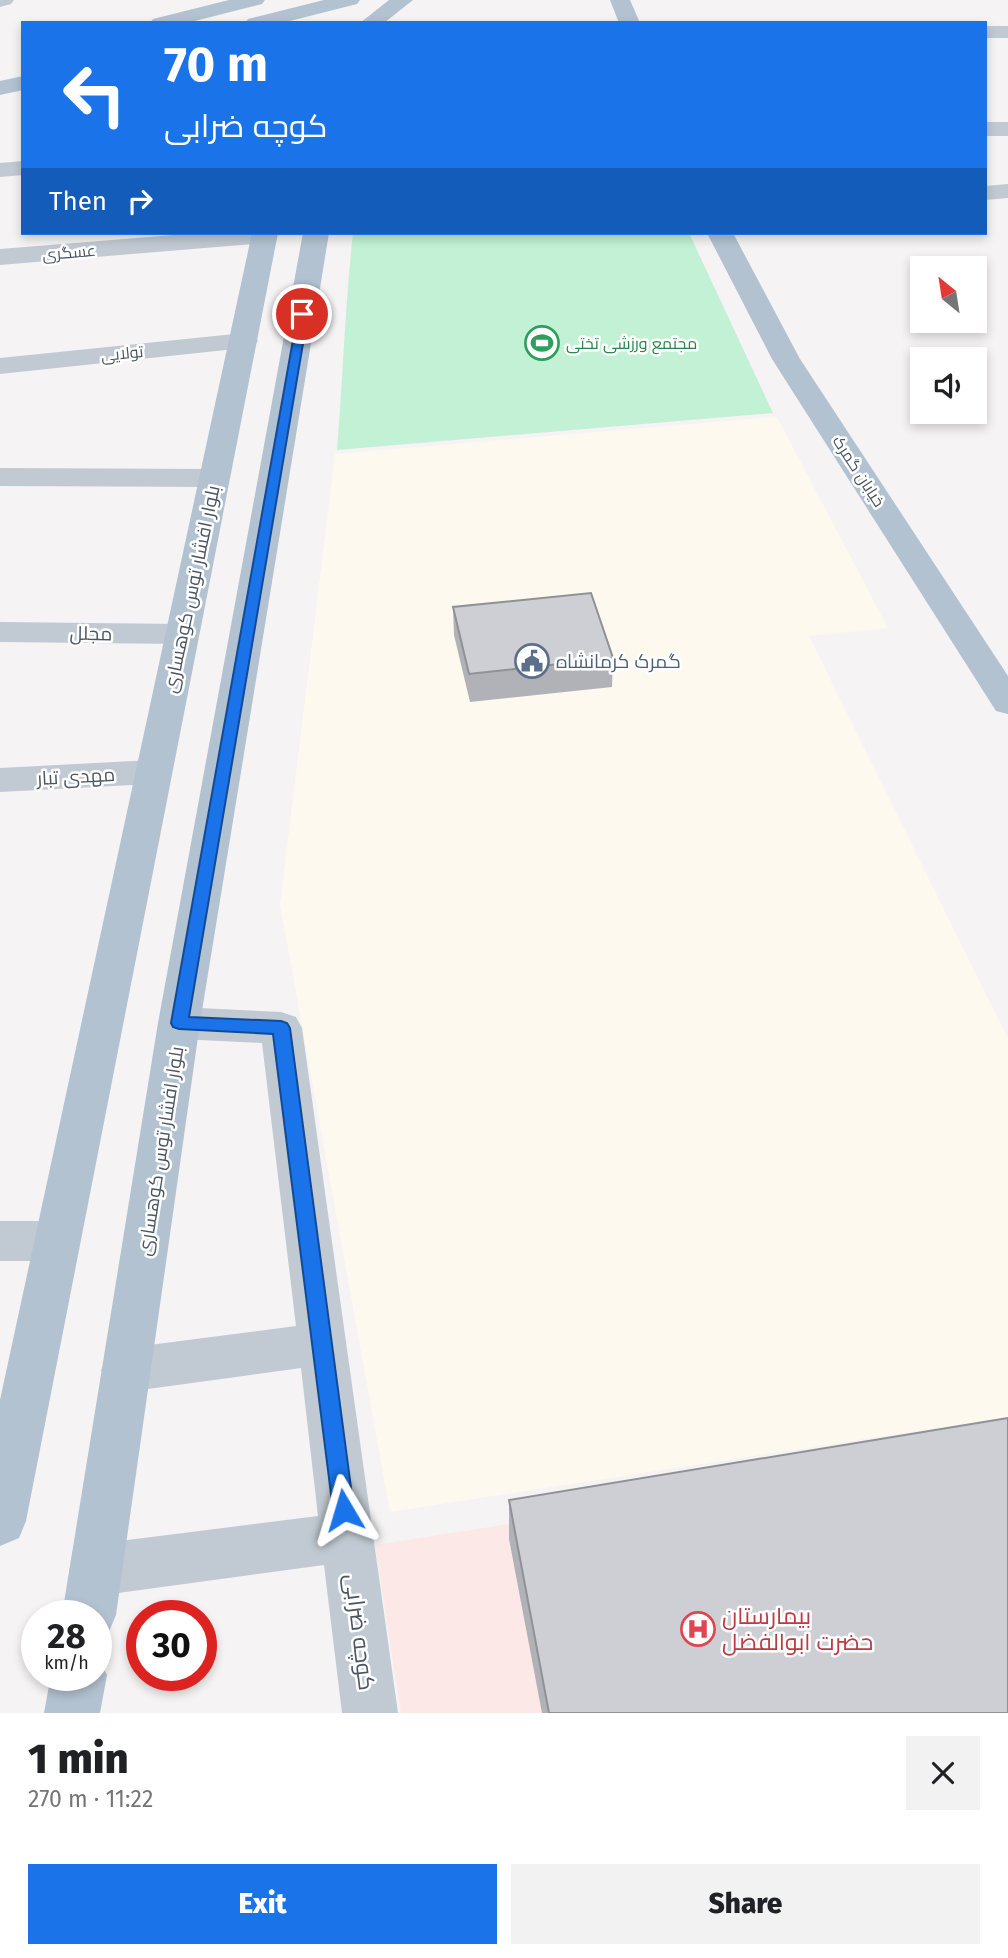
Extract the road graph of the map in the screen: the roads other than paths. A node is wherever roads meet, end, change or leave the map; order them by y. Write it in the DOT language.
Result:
graph roads {
  1 [pos="197,0"];
  2 [pos="255,0"];
  3 [pos="352,0"];
  4 [pos="403,0"];
  5 [pos="620,0"];
  6 [pos="304,11"];
  7 [pos="154,21"];
  8 [pos="168,21"];
  9 [pos="263,21"];
  10 [pos="352,21"];
  11 [pos="373,21"];
  12 [pos="629,21"];
  13 [pos="987,32"];
  14 [pos="1008,32"];
  15 [pos="21,83"];
  16 [pos="0,88"];
  17 [pos="1008,129"];
  18 [pos="987,130"];
  19 [pos="21,168"];
  20 [pos="0,170"];
  21 [pos="1008,191"];
  22 [pos="987,193"];
  23 [pos="253,235"];
  24 [pos="265,235"];
  25 [pos="316,235"];
  26 [pos="721,235"];
  27 [pos="0,257"];
  28 [pos="244,341"];
  29 [pos="0,366"];
  30 [pos="0,477"];
  31 [pos="214,478"];
  32 [pos="0,632"];
  33 [pos="182,634"];
  34 [pos="1008,703"];
  35 [pos="152,772"];
  36 [pos="0,780"];
  37 [pos="179,1023"];
  38 [pos="0,1241"];
  39 [pos="56,1241"];
  40 [pos="322,1344"];
  41 [pos="126,1370"];
  42 [pos="0,1521"];
  43 [pos="347,1537"];
  44 [pos="92,1593"];
  45 [pos="76,1691"];
  46 [pos="72,1713"];
  47 [pos="370,1713"];
  1 -- 7 [label="main road"];
  2 -- 8 [label="main road"];
  3 -- 6 [label="main road"];
  3 -- 10 [label="main road"];
  4 -- 11 [label="main road"];
  5 -- 12 [label="main road"];
  6 -- 9 [label="main road"];
  13 -- 14 [label="street"];
  15 -- 16 [label="main road"];
  17 -- 18 [label="street"];
  19 -- 20 [label="street"];
  21 -- 22 [label="street"];
  23 -- 27 [label="street, عسگری"];
  24 -- 28 [label="main road, بلوار افشار توس کوهساری"];
  25 -- 37 [label="main road, بلوار افشار توس کوهساری"];
  26 -- 34 [label="main road, خیابان گمرک"];
  28 -- 29 [label="street, تولایی"];
  28 -- 31 [label="main road, بلوار افشار توس کوهساری"];
  30 -- 31 [label="street"];
  31 -- 33 [label="main road, بلوار افشار توس کوهساری"];
  32 -- 33 [label="street, مجلل"];
  33 -- 35 [label="main road, بلوار افشار توس کوهساری"];
  35 -- 36 [label="street, مهدی تبار"];
  35 -- 39 [label="main road, بلوار افشار توس کوهساری"];
  37 -- 40 [label="street, کوچه ضرابی"];
  37 -- 41 [label="main road, بلوار افشار توس کوهساری"];
  38 -- 39 [label="street"];
  39 -- 42 [label="main road, بلوار افشار توس کوهساری"];
  40 -- 41 [label="street"];
  40 -- 43 [label="street, کوچه ضرابی"];
  41 -- 44 [label="main road, بلوار افشار توس کوهساری"];
  43 -- 44 [label="street"];
  43 -- 47 [label="street, کوچه ضرابی"];
  45 -- 46 [label="main road"];
}
